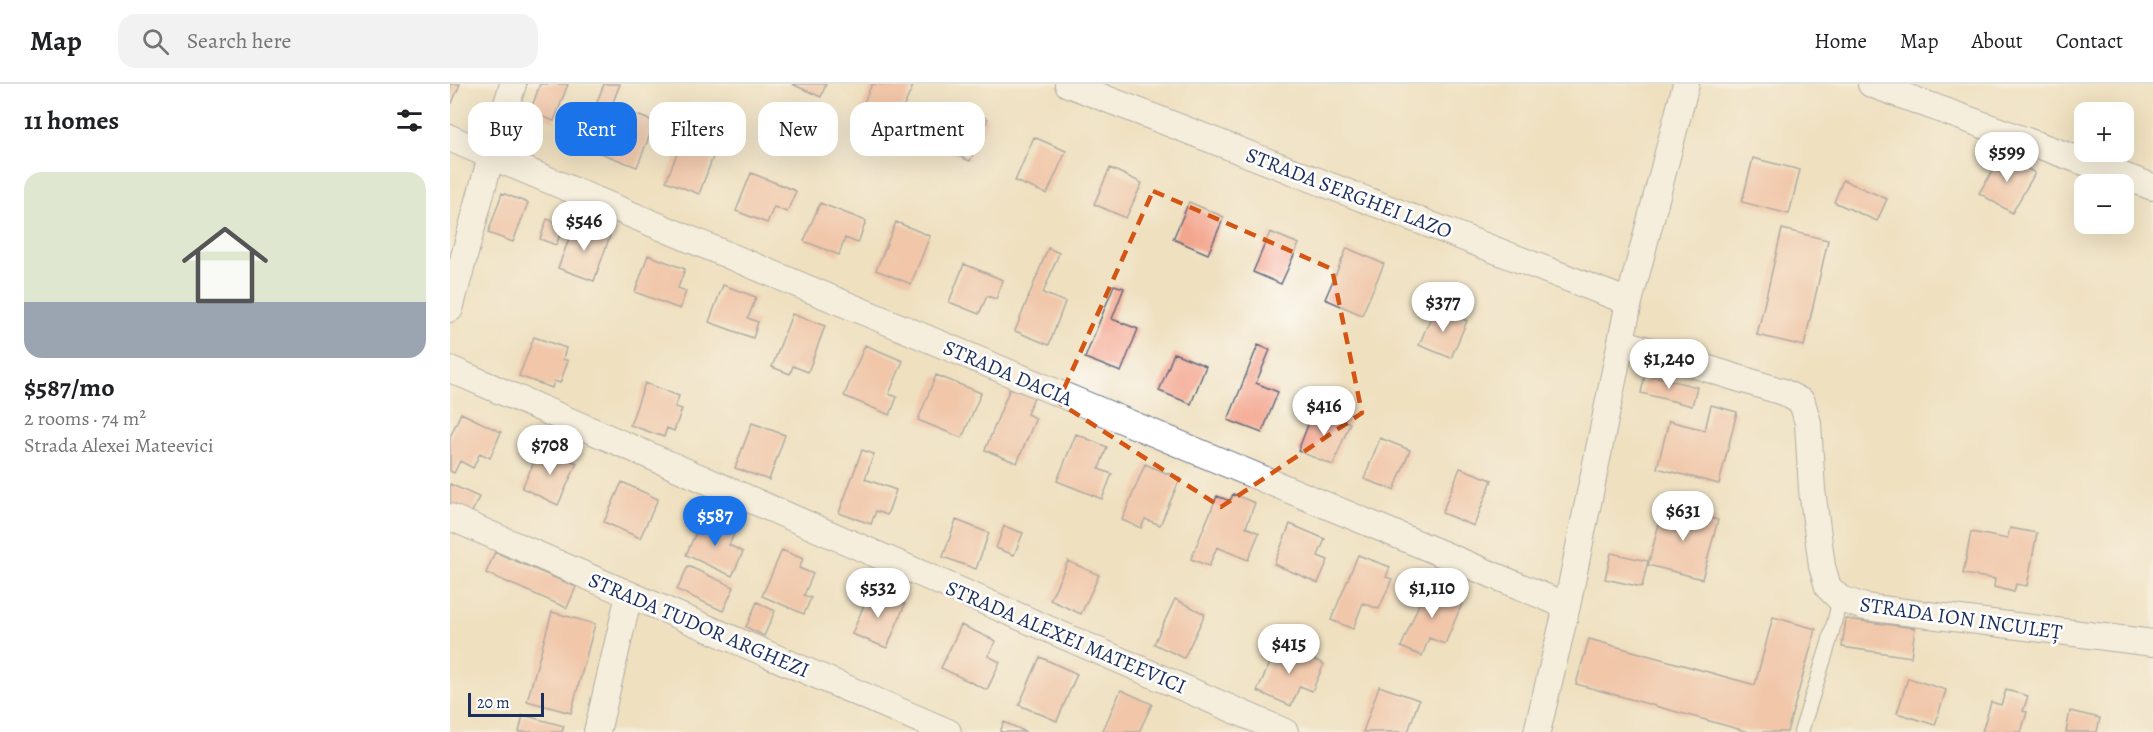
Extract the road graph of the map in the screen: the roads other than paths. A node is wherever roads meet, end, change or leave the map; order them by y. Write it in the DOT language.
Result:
graph roads {
  1 [pos="513,84"];
  2 [pos="1068,84"];
  3 [pos="1686,84"];
  4 [pos="1871,84"];
  5 [pos="508,102"];
  6 [pos="450,138"];
  7 [pos="468,146"];
  8 [pos="491,156"];
  9 [pos="2153,187"];
  10 [pos="1629,302"];
  11 [pos="450,309"];
  12 [pos="1622,342"];
  13 [pos="450,369"];
  14 [pos="450,517"];
  15 [pos="629,596"];
  16 [pos="1840,599"];
  17 [pos="1566,606"];
  18 [pos="2153,643"];
  19 [pos="597,732"];
  20 [pos="948,732"];
  21 [pos="1285,732"];
  22 [pos="1537,732"];
  23 [pos="1801,732"];
  1 -- 5 [label="street"];
  2 -- 10 [label="street, STRADA SERGHEI LAZO"];
  3 -- 10 [label="street"];
  4 -- 9 [label="street"];
  6 -- 7 [label="street, STRADA DACIA"];
  8 -- 11 [label="street"];
  8 -- 17 [label="street, STRADA DACIA"];
  10 -- 12 [label="street"];
  12 -- 16 [label="street, STRADA ION INCULEȚ"];
  12 -- 17 [label="street"];
  13 -- 21 [label="street, STRADA ALEXEI MATEEVICI"];
  14 -- 15 [label="street, STRADA TUDOR ARGHEZI"];
  15 -- 19 [label="street"];
  15 -- 20 [label="street, STRADA TUDOR ARGHEZI"];
  16 -- 18 [label="street, STRADA ION INCULEȚ"];
  16 -- 23 [label="lane"];
  17 -- 22 [label="street"];
}
